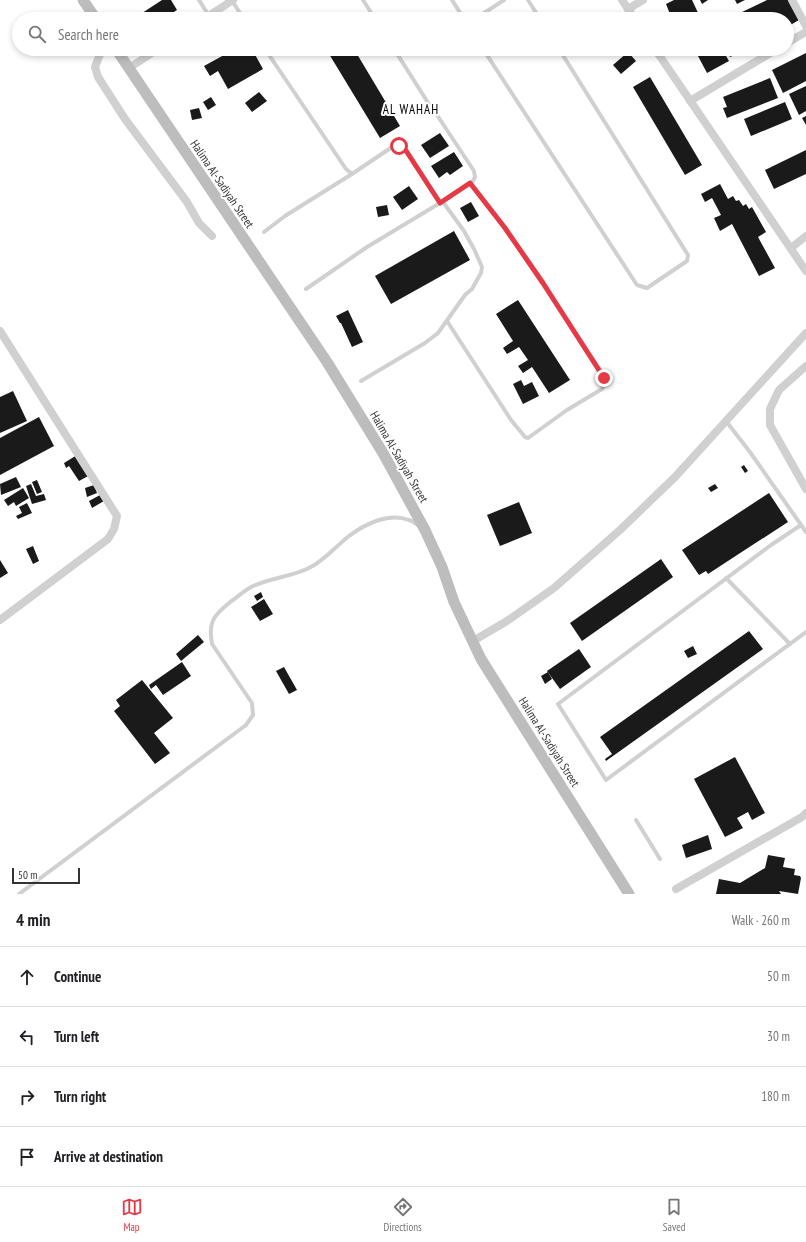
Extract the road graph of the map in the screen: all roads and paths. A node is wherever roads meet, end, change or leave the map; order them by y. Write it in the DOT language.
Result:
graph roads {
  1 [pos="83,0"];
  2 [pos="199,0"];
  3 [pos="233,0"];
  4 [pos="363,0"];
  5 [pos="452,0"];
  6 [pos="504,0"];
  7 [pos="528,0"];
  8 [pos="622,0"];
  9 [pos="643,0"];
  10 [pos="792,0"];
  11 [pos="628,9"];
  12 [pos="91,12"];
  13 [pos="205,12"];
  14 [pos="215,12"];
  15 [pos="240,12"];
  16 [pos="371,12"];
  17 [pos="460,12"];
  18 [pos="486,12"];
  19 [pos="536,12"];
  20 [pos="630,12"];
  21 [pos="806,26"];
  22 [pos="806,32"];
  23 [pos="794,39"];
  24 [pos="99,56"];
  25 [pos="121,56"];
  26 [pos="147,56"];
  27 [pos="270,56"];
  28 [pos="398,56"];
  29 [pos="488,56"];
  30 [pos="563,56"];
  31 [pos="660,56"];
  32 [pos="765,56"];
  33 [pos="129,68"];
  34 [pos="690,101"];
  35 [pos="352,174"];
  36 [pos="470,183"];
  37 [pos="442,202"];
  38 [pos="264,232"];
  39 [pos="212,236"];
  40 [pos="806,236"];
  41 [pos="791,248"];
  42 [pos="806,271"];
  43 [pos="306,289"];
  44 [pos="447,321"];
  45 [pos="0,331"];
  46 [pos="806,333"];
  47 [pos="806,366"];
  48 [pos="362,381"];
  49 [pos="726,421"];
  50 [pos="806,489"];
  51 [pos="802,525"];
  52 [pos="426,530"];
  53 [pos="806,532"];
  54 [pos="726,578"];
  55 [pos="0,620"];
  56 [pos="806,632"];
  57 [pos="473,641"];
  58 [pos="790,644"];
  59 [pos="806,813"];
  60 [pos="636,820"];
  61 [pos="660,859"];
  62 [pos="676,889"];
  63 [pos="19,894"];
  64 [pos="629,894"];
  1 -- 12 [label="street"];
  2 -- 13 [label="lane"];
  3 -- 14 [label="street"];
  3 -- 15 [label="lane"];
  4 -- 16 [label="lane"];
  5 -- 17 [label="lane"];
  6 -- 18 [label="lane"];
  7 -- 19 [label="lane"];
  8 -- 11 [label="street"];
  9 -- 11 [label="street"];
  10 -- 21 [label="street"];
  11 -- 20 [label="street"];
  22 -- 23 [label="street"];
  24 -- 39 [label="street"];
  25 -- 33 [label="street, Halima Al-Sadiyah Street"];
  26 -- 33 [label="street"];
  27 -- 35 [label="lane"];
  28 -- 36 [label="lane"];
  29 -- 30 [label="lane"];
  31 -- 34 [label="street"];
  32 -- 34 [label="street"];
  33 -- 52 [label="street, Halima Al-Sadiyah Street"];
  34 -- 41 [label="street"];
  35 -- 37 [label="lane"];
  35 -- 38 [label="lane"];
  36 -- 37 [label="lane"];
  36 -- 44 [label="lane"];
  37 -- 43 [label="lane"];
  37 -- 44 [label="lane"];
  40 -- 41 [label="street"];
  41 -- 42 [label="street"];
  44 -- 48 [label="lane"];
  45 -- 55 [label="street"];
  46 -- 49 [label="street"];
  47 -- 50 [label="street"];
  49 -- 51 [label="lane"];
  49 -- 57 [label="street"];
  51 -- 53 [label="lane"];
  51 -- 54 [label="lane"];
  52 -- 57 [label="street, Halima Al-Sadiyah Street"];
  52 -- 63 [label="lane"];
  54 -- 58 [label="lane"];
  54 -- 58 [label="lane"];
  56 -- 58 [label="lane"];
  57 -- 64 [label="street, Halima Al-Sadiyah Street"];
  59 -- 62 [label="street"];
  60 -- 61 [label="lane"];
}
